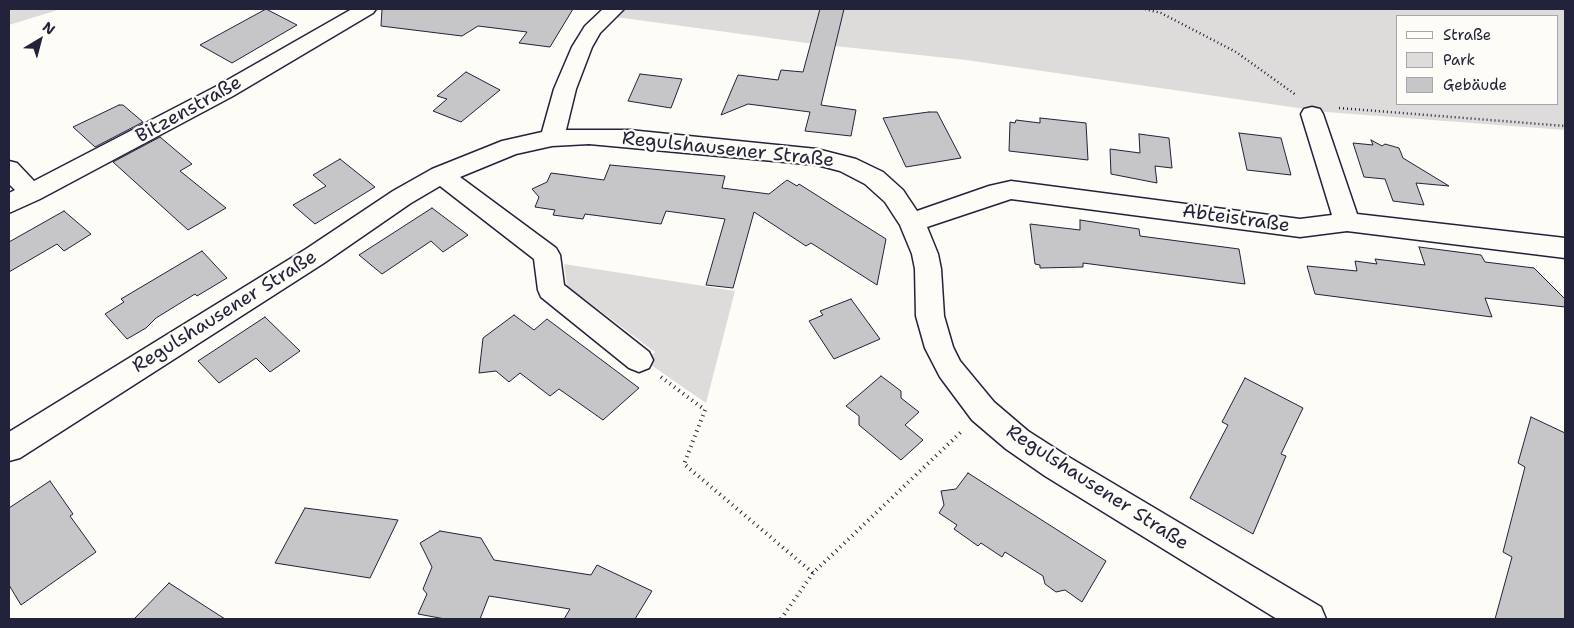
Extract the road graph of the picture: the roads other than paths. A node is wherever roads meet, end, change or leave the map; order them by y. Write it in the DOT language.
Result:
graph roads {
  1 [pos="366,9"];
  2 [pos="610,12"];
  3 [pos="1312,110"];
  4 [pos="552,138"];
  5 [pos="9,169"];
  6 [pos="441,175"];
  7 [pos="31,193"];
  8 [pos="9,204"];
  9 [pos="1347,222"];
  10 [pos="912,223"];
  11 [pos="1565,248"];
  12 [pos="639,360"];
  13 [pos="9,448"];
  14 [pos="1309,619"];
  1 -- 7 [label="street, Bitzenstraße"];
  2 -- 4 [label="street"];
  3 -- 9 [label="street"];
  4 -- 6 [label="street, Regulshausener Straße"];
  4 -- 10 [label="street, Regulshausener Straße"];
  5 -- 7 [label="street"];
  6 -- 12 [label="street"];
  6 -- 13 [label="street, Regulshausener Straße"];
  7 -- 8 [label="street, Bitzenstraße"];
  9 -- 10 [label="street, Abteistraße"];
  9 -- 11 [label="street, Abteistraße"];
  10 -- 14 [label="street, Regulshausener Straße"];
}
